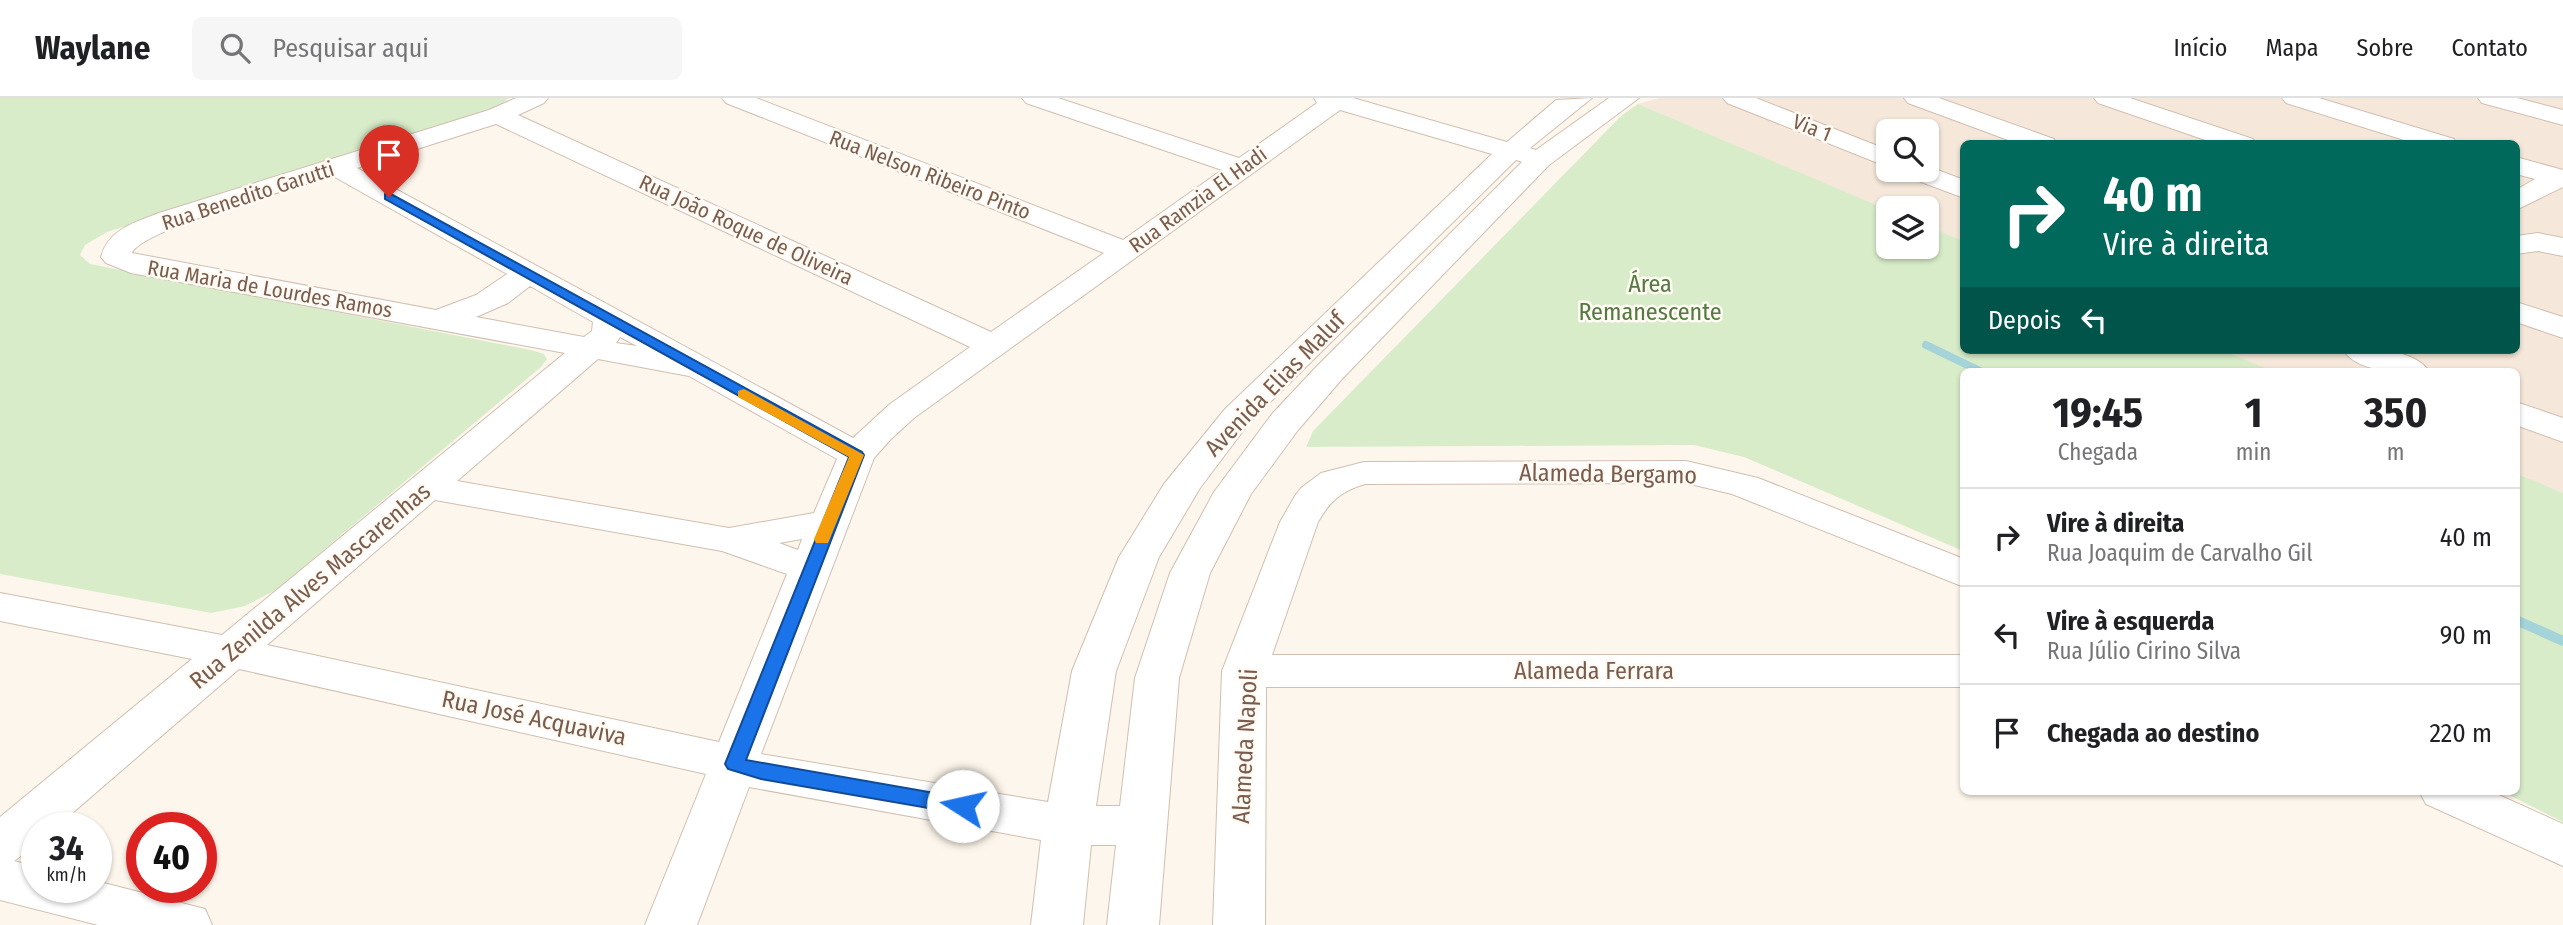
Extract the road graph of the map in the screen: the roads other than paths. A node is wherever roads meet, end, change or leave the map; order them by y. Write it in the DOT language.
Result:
graph roads {
  1 [pos="536,98"];
  2 [pos="734,98"];
  3 [pos="1034,98"];
  4 [pos="1580,98"];
  5 [pos="1628,98"];
  6 [pos="1735,98"];
  7 [pos="1916,98"];
  8 [pos="2106,98"];
  9 [pos="2294,98"];
  10 [pos="2490,98"];
  11 [pos="1334,99"];
  12 [pos="1808,102"];
  13 [pos="1776,114"];
  14 [pos="498,115"];
  15 [pos="2563,118"];
  16 [pos="2034,140"];
  17 [pos="2232,140"];
  18 [pos="2432,140"];
  19 [pos="1876,154"];
  20 [pos="1525,155"];
  21 [pos="2520,166"];
  22 [pos="336,167"];
  23 [pos="1242,168"];
  24 [pos="2560,178"];
  25 [pos="1939,180"];
  26 [pos="1960,188"];
  27 [pos="2520,200"];
  28 [pos="121,244"];
  29 [pos="1126,251"];
  30 [pos="526,273"];
  31 [pos="2520,312"];
  32 [pos="439,319"];
  33 [pos="2563,328"];
  34 [pos="600,334"];
  35 [pos="995,345"];
  36 [pos="2371,354"];
  37 [pos="2405,368"];
  38 [pos="2520,414"];
  39 [pos="2563,431"];
  40 [pos="857,455"];
  41 [pos="428,488"];
  42 [pos="1314,496"];
  43 [pos="829,522"];
  44 [pos="729,540"];
  45 [pos="810,568"];
  46 [pos="1954,575"];
  47 [pos="0,607"];
  48 [pos="231,652"];
  49 [pos="1957,667"];
  50 [pos="1244,671"];
  51 [pos="735,764"];
  52 [pos="2459,799"];
  53 [pos="1068,824"];
  54 [pos="1142,826"];
  55 [pos="0,846"];
  56 [pos="2563,846"];
  57 [pos="2563,875"];
  58 [pos="0,879"];
  59 [pos="186,925"];
  60 [pos="671,925"];
  61 [pos="1057,925"];
  62 [pos="1133,925"];
  63 [pos="1239,925"];
  1 -- 14 [label="street, Rua Benedito Garutti"];
  2 -- 29 [label="street, Rua Nelson Ribeiro Pinto"];
  3 -- 23 [label="street"];
  4 -- 20 [label="street, Avenida Elias Maluf"];
  5 -- 20 [label="street, Avenida Elias Maluf"];
  6 -- 13 [label="street, Via 1"];
  7 -- 16 [label="street"];
  8 -- 17 [label="street"];
  9 -- 18 [label="street"];
  10 -- 15 [label="street"];
  11 -- 20 [label="street"];
  11 -- 23 [label="street, Rua Ramzia El Hadi"];
  12 -- 13 [label="street"];
  13 -- 19 [label="street, Via 1"];
  14 -- 22 [label="street, Rua Benedito Garutti"];
  14 -- 35 [label="street, Rua João Roque de Oliveira"];
  20 -- 53 [label="street, Avenida Elias Maluf"];
  20 -- 54 [label="street, Avenida Elias Maluf"];
  21 -- 24 [label="street"];
  22 -- 28 [label="street, Rua Benedito Garutti"];
  22 -- 30 [label="street"];
  23 -- 29 [label="street, Rua Ramzia El Hadi"];
  24 -- 27 [label="street"];
  25 -- 26 [label="street"];
  28 -- 32 [label="street, Rua Maria de Lourdes Ramos"];
  29 -- 35 [label="street, Rua Ramzia El Hadi"];
  30 -- 32 [label="street, Rua Maria de Lourdes Ramos"];
  30 -- 34 [label="street"];
  31 -- 33 [label="street"];
  32 -- 34 [label="street, Rua Maria de Lourdes Ramos"];
  34 -- 40 [label="street, Rua Maria de Lourdes Ramos"];
  34 -- 41 [label="street, Rua Zenilda Alves Mascarenhas"];
  35 -- 40 [label="street, Rua Ramzia El Hadi"];
  36 -- 37 [label="street"];
  38 -- 39 [label="street"];
  40 -- 43 [label="street, Rua Ramzia El Hadi"];
  41 -- 44 [label="street"];
  41 -- 48 [label="street, Rua Zenilda Alves Mascarenhas"];
  42 -- 46 [label="street, Alameda Bergamo"];
  42 -- 50 [label="street, Alameda Napoli"];
  43 -- 44 [label="street"];
  43 -- 45 [label="street, Rua Ramzia El Hadi"];
  44 -- 45 [label="street"];
  45 -- 51 [label="street, Rua Ramzia El Hadi"];
  47 -- 48 [label="street, Rua José Acquaviva"];
  48 -- 51 [label="street, Rua José Acquaviva"];
  48 -- 55 [label="street, Rua Zenilda Alves Mascarenhas"];
  49 -- 50 [label="street, Alameda Ferrara"];
  50 -- 63 [label="street, Alameda Napoli"];
  51 -- 53 [label="street, Rua José Acquaviva"];
  51 -- 60 [label="street, Rua Ramzia El Hadi"];
  52 -- 56 [label="street"];
  52 -- 57 [label="street"];
  53 -- 54 [label="street"];
  53 -- 61 [label="street, Avenida Elias Maluf"];
  54 -- 62 [label="street, Avenida Elias Maluf"];
  58 -- 59 [label="street"];
}
